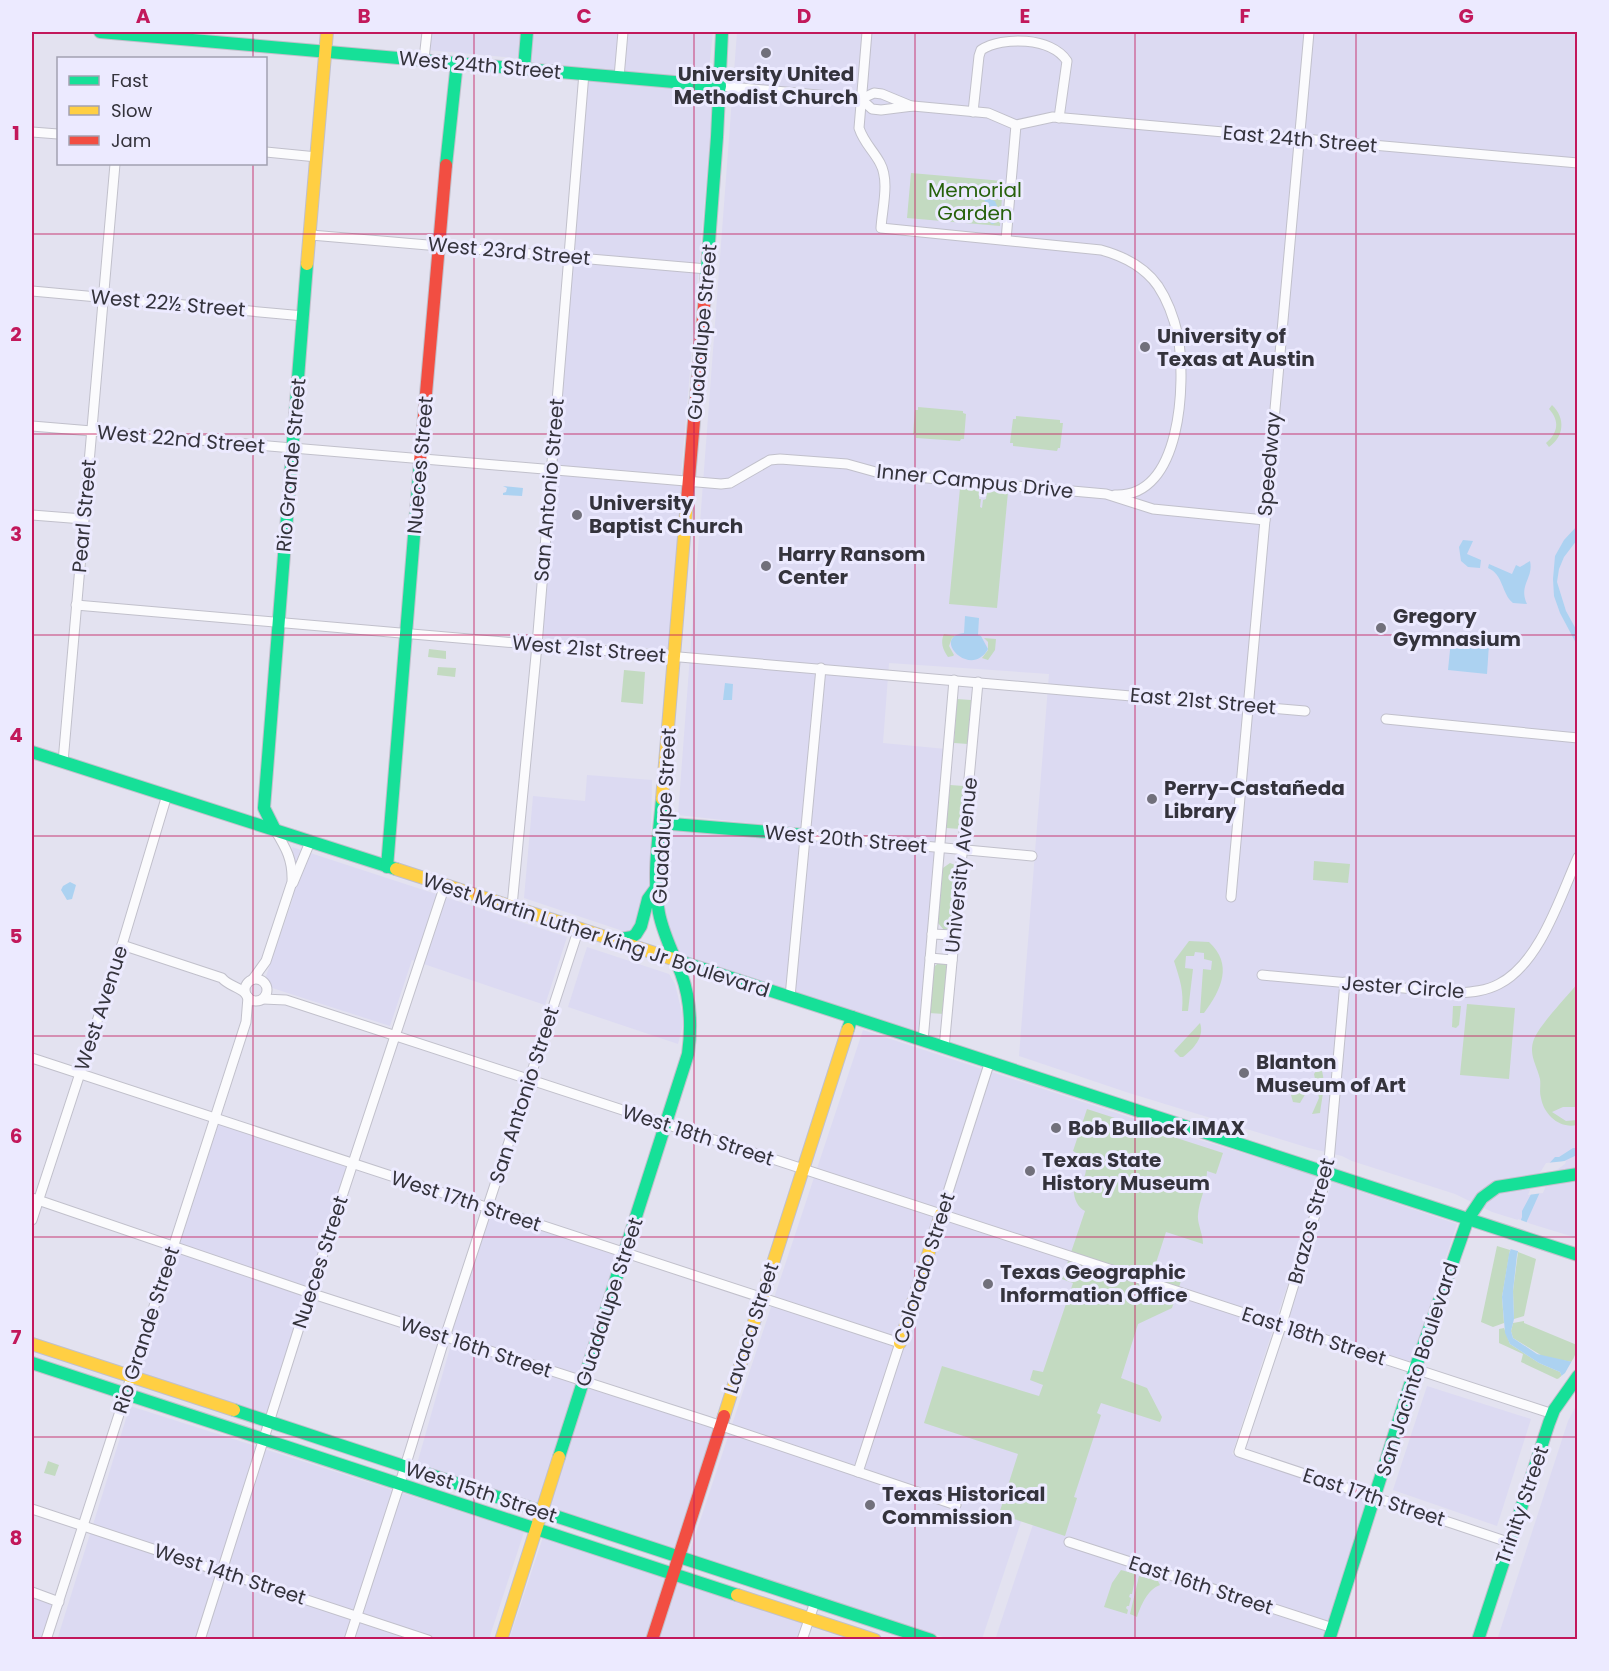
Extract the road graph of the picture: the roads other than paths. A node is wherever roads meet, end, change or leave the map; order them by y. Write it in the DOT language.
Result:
graph roads {
  1 [pos="100,32"];
  2 [pos="327,32"];
  3 [pos="427,32"];
  4 [pos="527,32"];
  5 [pos="623,32"];
  6 [pos="722,32"];
  7 [pos="867,32"];
  8 [pos="1032,32"];
  9 [pos="1309,32"];
  10 [pos="194,36"];
  11 [pos="1014,36"];
  12 [pos="1031,42"];
  13 [pos="325,51"];
  14 [pos="424,59"];
  15 [pos="457,62"];
  16 [pos="524,68"];
  17 [pos="584,73"];
  18 [pos="619,77"];
  19 [pos="720,86"];
  20 [pos="861,99"];
  21 [pos="913,106"];
  22 [pos="973,112"];
  23 [pos="1059,118"];
  24 [pos="1020,125"];
  25 [pos="32,132"];
  26 [pos="57,134"];
  27 [pos="1299,140"];
  28 [pos="267,152"];
  29 [pos="317,157"];
  30 [pos="1578,163"];
  31 [pos="115,165"];
  32 [pos="310,235"];
  33 [pos="1006,240"];
  34 [pos="438,245"];
  35 [pos="568,257"];
  36 [pos="707,269"];
  37 [pos="32,291"];
  38 [pos="102,297"];
  39 [pos="304,316"];
  40 [pos="32,426"];
  41 [pos="91,431"];
  42 [pos="291,449"];
  43 [pos="420,459"];
  44 [pos="551,471"];
  45 [pos="689,482"];
  46 [pos="1106,494"];
  47 [pos="32,514"];
  48 [pos="83,519"];
  49 [pos="1265,520"];
  50 [pos="76,605"];
  51 [pos="280,621"];
  52 [pos="406,634"];
  53 [pos="537,645"];
  54 [pos="674,656"];
  55 [pos="821,668"];
  56 [pos="954,680"];
  57 [pos="978,682"];
  58 [pos="1102,693"];
  59 [pos="1248,705"];
  60 [pos="1305,711"];
  61 [pos="1386,719"];
  62 [pos="1578,738"];
  63 [pos="32,752"];
  64 [pos="63,762"];
  65 [pos="167,795"];
  66 [pos="660,823"];
  67 [pos="275,830"];
  68 [pos="805,835"];
  69 [pos="310,842"];
  70 [pos="939,848"];
  71 [pos="963,850"];
  72 [pos="1032,856"];
  73 [pos="1578,857"];
  74 [pos="387,867"];
  75 [pos="445,885"];
  76 [pos="656,888"];
  77 [pos="290,891"];
  78 [pos="1231,897"];
  79 [pos="512,906"];
  80 [pos="579,928"];
  81 [pos="932,934"];
  82 [pos="954,936"];
  83 [pos="615,940"];
  84 [pos="122,945"];
  85 [pos="930,958"];
  86 [pos="676,960"];
  87 [pos="952,960"];
  88 [pos="266,961"];
  89 [pos="1262,975"];
  90 [pos="222,978"];
  91 [pos="252,980"];
  92 [pos="1345,982"];
  93 [pos="266,986"];
  94 [pos="247,995"];
  95 [pos="790,997"];
  96 [pos="261,1000"];
  97 [pos="286,1000"];
  98 [pos="852,1017"];
  99 [pos="246,1022"];
  100 [pos="395,1035"];
  101 [pos="922,1041"];
  102 [pos="944,1048"];
  103 [pos="32,1058"];
  104 [pos="989,1064"];
  105 [pos="80,1074"];
  106 [pos="529,1080"];
  107 [pos="215,1118"];
  108 [pos="665,1124"];
  109 [pos="352,1163"];
  110 [pos="803,1170"];
  111 [pos="1328,1172"];
  112 [pos="1578,1174"];
  113 [pos="35,1199"];
  114 [pos="487,1208"];
  115 [pos="941,1214"];
  116 [pos="1468,1219"];
  117 [pos="32,1220"];
  118 [pos="172,1247"];
  119 [pos="625,1253"];
  120 [pos="1578,1255"];
  121 [pos="1110,1269"];
  122 [pos="310,1293"];
  123 [pos="761,1297"];
  124 [pos="1281,1326"];
  125 [pos="445,1337"];
  126 [pos="900,1343"];
  127 [pos="32,1344"];
  128 [pos="32,1363"];
  129 [pos="1415,1369"];
  130 [pos="131,1377"];
  131 [pos="1574,1381"];
  132 [pos="583,1382"];
  133 [pos="125,1394"];
  134 [pos="1553,1414"];
  135 [pos="268,1422"];
  136 [pos="719,1426"];
  137 [pos="263,1438"];
  138 [pos="1239,1452"];
  139 [pos="405,1468"];
  140 [pos="858,1472"];
  141 [pos="400,1483"];
  142 [pos="1374,1497"];
  143 [pos="956,1505"];
  144 [pos="32,1509"];
  145 [pos="542,1512"];
  146 [pos="83,1526"];
  147 [pos="537,1528"];
  148 [pos="1069,1542"];
  149 [pos="1508,1542"];
  150 [pos="678,1557"];
  151 [pos="221,1570"];
  152 [pos="673,1573"];
  153 [pos="32,1593"];
  154 [pos="59,1602"];
  155 [pos="815,1602"];
  156 [pos="356,1616"];
  157 [pos="809,1618"];
  158 [pos="1331,1634"];
  159 [pos="46,1640"];
  160 [pos="200,1640"];
  161 [pos="349,1640"];
  162 [pos="428,1640"];
  163 [pos="501,1640"];
  164 [pos="652,1640"];
  165 [pos="802,1640"];
  166 [pos="875,1640"];
  167 [pos="931,1640"];
  168 [pos="1478,1640"];
  1 -- 10 [label="main road, West 24th Street"];
  2 -- 13 [label="main road, Rio Grande Street"];
  3 -- 14 [label="street"];
  4 -- 16 [label="main road"];
  5 -- 18 [label="street"];
  6 -- 19 [label="main road, Guadalupe Street"];
  7 -- 20 [label="street"];
  8 -- 12 [label="street"];
  9 -- 27 [label="street, Speedway"];
  10 -- 13 [label="main road, West 24th Street"];
  11 -- 12 [label="street"];
  11 -- 22 [label="street"];
  12 -- 23 [label="street"];
  13 -- 14 [label="main road, West 24th Street"];
  13 -- 29 [label="main road, Rio Grande Street"];
  14 -- 15 [label="main road, West 24th Street"];
  15 -- 16 [label="main road, West 24th Street"];
  15 -- 34 [label="main road, Nueces Street"];
  16 -- 17 [label="main road, West 24th Street"];
  17 -- 18 [label="main road, West 24th Street"];
  17 -- 35 [label="street, San Antonio Street"];
  18 -- 19 [label="main road, West 24th Street"];
  19 -- 20 [label="street, West 24th Street"];
  19 -- 36 [label="main road, Guadalupe Street"];
  20 -- 21 [label="street, West 24th Street"];
  20 -- 21 [label="street, West 24th Street"];
  20 -- 33 [label="street"];
  21 -- 22 [label="street, West 24th Street"];
  22 -- 24 [label="street, West 24th Street"];
  23 -- 24 [label="street, East 24th Street"];
  23 -- 27 [label="street, East 24th Street"];
  24 -- 33 [label="street"];
  25 -- 26 [label="street"];
  27 -- 30 [label="street, East 24th Street"];
  27 -- 49 [label="street, Speedway"];
  28 -- 29 [label="street"];
  29 -- 32 [label="main road, Rio Grande Street"];
  31 -- 38 [label="street, Pearl Street"];
  32 -- 34 [label="street, West 23rd Street"];
  32 -- 39 [label="main road, Rio Grande Street"];
  33 -- 46 [label="street"];
  34 -- 35 [label="street, West 23rd Street"];
  34 -- 43 [label="main road, Nueces Street"];
  35 -- 36 [label="street, West 23rd Street"];
  35 -- 44 [label="street, San Antonio Street"];
  36 -- 45 [label="main road, Guadalupe Street"];
  37 -- 38 [label="street, West 22½ Street"];
  38 -- 39 [label="street, West 22½ Street"];
  38 -- 41 [label="street, Pearl Street"];
  39 -- 42 [label="main road, Rio Grande Street"];
  40 -- 41 [label="street, West 22nd Street"];
  41 -- 42 [label="street, West 22nd Street"];
  41 -- 48 [label="street, Pearl Street"];
  42 -- 43 [label="street, West 22nd Street"];
  42 -- 51 [label="main road, Rio Grande Street"];
  43 -- 44 [label="street, West 22nd Street"];
  43 -- 52 [label="main road, Nueces Street"];
  44 -- 45 [label="street, West 22nd Street"];
  44 -- 53 [label="street, San Antonio Street"];
  45 -- 46 [label="street, Inner Campus Drive"];
  45 -- 54 [label="main road, Guadalupe Street"];
  46 -- 49 [label="street, Inner Campus Drive"];
  47 -- 48 [label="street"];
  48 -- 50 [label="street, Pearl Street"];
  49 -- 59 [label="street, Speedway"];
  50 -- 51 [label="street, West 21st Street"];
  50 -- 64 [label="street, Pearl Street"];
  51 -- 52 [label="street, West 21st Street"];
  51 -- 67 [label="main road, Rio Grande Street"];
  52 -- 53 [label="street, West 21st Street"];
  52 -- 74 [label="main road, Nueces Street"];
  53 -- 54 [label="street, West 21st Street"];
  53 -- 79 [label="street, San Antonio Street"];
  54 -- 55 [label="street, West 21st Street"];
  54 -- 66 [label="main road, Guadalupe Street"];
  55 -- 56 [label="street, West 21st Street"];
  55 -- 68 [label="street"];
  56 -- 57 [label="street, West 21st Street"];
  56 -- 70 [label="street, University Avenue"];
  57 -- 58 [label="street, West 21st Street"];
  57 -- 71 [label="street, University Avenue"];
  58 -- 59 [label="street, East 21st Street"];
  59 -- 60 [label="street, East 21st Street"];
  59 -- 78 [label="street, Speedway"];
  61 -- 62 [label="street"];
  63 -- 64 [label="main road, West Martin Luther King Jr Boulevard"];
  64 -- 65 [label="main road, West Martin Luther King Jr Boulevard"];
  65 -- 67 [label="main road, West Martin Luther King Jr Boulevard"];
  65 -- 84 [label="street, West Avenue"];
  66 -- 68 [label="main road, West 20th Street"];
  66 -- 76 [label="main road, Guadalupe Street"];
  67 -- 69 [label="main road, West Martin Luther King Jr Boulevard"];
  67 -- 77 [label="street, Rio Grande Street"];
  68 -- 70 [label="street, West 20th Street"];
  68 -- 95 [label="street"];
  69 -- 74 [label="main road, West Martin Luther King Jr Boulevard"];
  69 -- 77 [label="street, Rio Grande Street"];
  70 -- 71 [label="street, West 20th Street"];
  70 -- 81 [label="street, University Avenue"];
  71 -- 72 [label="street, West 20th Street"];
  71 -- 82 [label="street, University Avenue"];
  73 -- 92 [label="street, Jester Circle"];
  74 -- 75 [label="main road, West Martin Luther King Jr Boulevard"];
  75 -- 79 [label="main road, West Martin Luther King Jr Boulevard"];
  75 -- 100 [label="street, Nueces Street"];
  76 -- 83 [label="main road"];
  76 -- 86 [label="main road, Guadalupe Street"];
  77 -- 88 [label="street, Rio Grande Street"];
  79 -- 80 [label="main road, West Martin Luther King Jr Boulevard"];
  80 -- 83 [label="main road, West Martin Luther King Jr Boulevard"];
  80 -- 106 [label="street, San Antonio Street"];
  81 -- 82 [label="street"];
  81 -- 85 [label="street, University Avenue"];
  82 -- 87 [label="street, University Avenue"];
  83 -- 86 [label="main road, West Martin Luther King Jr Boulevard"];
  84 -- 90 [label="street"];
  84 -- 105 [label="street, West Avenue"];
  85 -- 87 [label="street"];
  85 -- 101 [label="street, University Avenue"];
  86 -- 95 [label="main road, West Martin Luther King Jr Boulevard"];
  86 -- 108 [label="main road, Guadalupe Street"];
  87 -- 102 [label="street, University Avenue"];
  88 -- 91 [label="street, Rio Grande Street"];
  88 -- 93 [label="street, Rio Grande Street"];
  89 -- 92 [label="street, Jester Circle"];
  90 -- 91 [label="street"];
  90 -- 94 [label="street"];
  91 -- 93 [label="street"];
  91 -- 94 [label="street"];
  92 -- 111 [label="street, Brazos Street"];
  93 -- 96 [label="street"];
  93 -- 97 [label="street, West 18th Street"];
  94 -- 96 [label="street"];
  94 -- 99 [label="street, Rio Grande Street"];
  95 -- 98 [label="main road, West Martin Luther King Jr Boulevard"];
  96 -- 97 [label="street, West 18th Street"];
  96 -- 99 [label="street, Rio Grande Street"];
  97 -- 100 [label="street, West 18th Street"];
  98 -- 101 [label="main road, West Martin Luther King Jr Boulevard"];
  98 -- 110 [label="main road, Lavaca Street"];
  99 -- 107 [label="street, Rio Grande Street"];
  100 -- 106 [label="street, West 18th Street"];
  100 -- 109 [label="street, Nueces Street"];
  101 -- 102 [label="main road, West Martin Luther King Jr Boulevard"];
  102 -- 104 [label="main road, West Martin Luther King Jr Boulevard"];
  103 -- 105 [label="street, West 17th Street"];
  104 -- 111 [label="main road, West Martin Luther King Jr Boulevard"];
  104 -- 115 [label="street, Colorado Street"];
  105 -- 107 [label="street, West 17th Street"];
  105 -- 113 [label="street, West Avenue"];
  106 -- 108 [label="street, West 18th Street"];
  106 -- 114 [label="street, San Antonio Street"];
  107 -- 109 [label="street, West 17th Street"];
  107 -- 118 [label="street, Rio Grande Street"];
  108 -- 110 [label="street, West 18th Street"];
  108 -- 119 [label="main road, Guadalupe Street"];
  109 -- 114 [label="street, West 17th Street"];
  109 -- 122 [label="street, Nueces Street"];
  110 -- 115 [label="street, West 18th Street"];
  110 -- 123 [label="main road, Lavaca Street"];
  111 -- 116 [label="main road, West Martin Luther King Jr Boulevard"];
  111 -- 124 [label="street, Brazos Street"];
  112 -- 116 [label="main road, San Jacinto Boulevard"];
  113 -- 117 [label="street, West Avenue"];
  113 -- 118 [label="street, West 16th Street"];
  114 -- 119 [label="street, West 17th Street"];
  114 -- 125 [label="street, San Antonio Street"];
  115 -- 121 [label="street, West 18th Street"];
  115 -- 126 [label="main road, Colorado Street"];
  116 -- 120 [label="main road, West Martin Luther King Jr Boulevard"];
  116 -- 129 [label="main road, San Jacinto Boulevard"];
  118 -- 122 [label="street, West 16th Street"];
  118 -- 130 [label="street, Rio Grande Street"];
  119 -- 123 [label="street, West 17th Street"];
  119 -- 132 [label="main road, Guadalupe Street"];
  121 -- 124 [label="street, East 18th Street"];
  122 -- 125 [label="street, West 16th Street"];
  122 -- 135 [label="street, Nueces Street"];
  123 -- 126 [label="street, West 17th Street"];
  123 -- 136 [label="main road, Lavaca Street"];
  124 -- 129 [label="street, East 18th Street"];
  124 -- 138 [label="street, Brazos Street"];
  125 -- 132 [label="street, West 16th Street"];
  125 -- 139 [label="street, San Antonio Street"];
  126 -- 140 [label="street, Colorado Street"];
  127 -- 130 [label="main road, West 15th Street"];
  128 -- 133 [label="main road, West 15th Street"];
  129 -- 134 [label="street, East 18th Street"];
  129 -- 142 [label="main road, San Jacinto Boulevard"];
  130 -- 133 [label="street, Rio Grande Street"];
  130 -- 135 [label="main road, West 15th Street"];
  131 -- 134 [label="main road, Trinity Street"];
  132 -- 136 [label="street, West 16th Street"];
  132 -- 145 [label="main road, Guadalupe Street"];
  133 -- 137 [label="main road, West 15th Street"];
  133 -- 146 [label="street, Rio Grande Street"];
  134 -- 149 [label="main road, Trinity Street"];
  135 -- 137 [label="street, Nueces Street"];
  135 -- 139 [label="main road, West 15th Street"];
  136 -- 140 [label="street, West 16th Street"];
  136 -- 150 [label="main road, Lavaca Street"];
  137 -- 141 [label="main road, West 15th Street"];
  137 -- 151 [label="street, Nueces Street"];
  138 -- 142 [label="street, East 17th Street"];
  139 -- 141 [label="street, San Antonio Street"];
  139 -- 145 [label="main road, West 15th Street"];
  140 -- 143 [label="street, West 16th Street"];
  141 -- 147 [label="main road, West 15th Street"];
  141 -- 156 [label="street, San Antonio Street"];
  142 -- 149 [label="street, East 17th Street"];
  142 -- 158 [label="main road, San Jacinto Boulevard"];
  144 -- 146 [label="street, West 14th Street"];
  145 -- 147 [label="main road, Guadalupe Street"];
  145 -- 150 [label="main road, West 15th Street"];
  146 -- 151 [label="street, West 14th Street"];
  146 -- 154 [label="street, Rio Grande Street"];
  147 -- 152 [label="main road, West 15th Street"];
  147 -- 163 [label="main road, Guadalupe Street"];
  148 -- 158 [label="street, East 16th Street"];
  149 -- 168 [label="main road, Trinity Street"];
  150 -- 152 [label="main road, Lavaca Street"];
  150 -- 155 [label="main road, West 15th Street"];
  151 -- 156 [label="street, West 14th Street"];
  151 -- 160 [label="street, Nueces Street"];
  152 -- 157 [label="main road, West 15th Street"];
  152 -- 164 [label="main road, Lavaca Street"];
  153 -- 154 [label="street"];
  154 -- 159 [label="street, Rio Grande Street"];
  155 -- 157 [label="street"];
  155 -- 167 [label="main road, West 15th Street"];
  156 -- 161 [label="street, San Antonio Street"];
  156 -- 162 [label="street, West 14th Street"];
  157 -- 165 [label="street"];
  157 -- 166 [label="main road, West 15th Street"];
}
